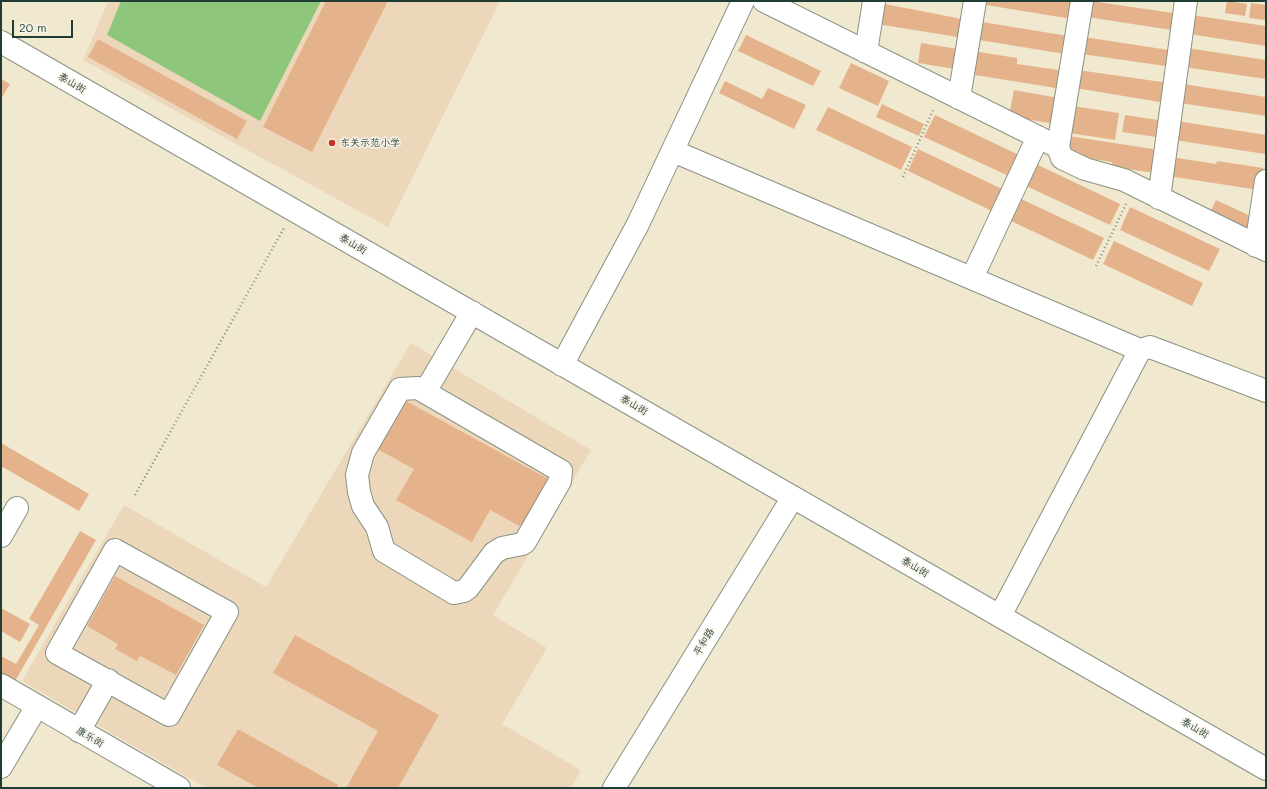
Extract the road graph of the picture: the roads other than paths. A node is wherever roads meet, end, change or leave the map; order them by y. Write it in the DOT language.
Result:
graph roads {
  1 [pos="743,1"];
  2 [pos="764,1"];
  3 [pos="874,1"];
  4 [pos="975,1"];
  5 [pos="1082,1"];
  6 [pos="1186,1"];
  7 [pos="1,42"];
  8 [pos="866,52"];
  9 [pos="951,94"];
  10 [pos="1038,137"];
  11 [pos="1058,147"];
  12 [pos="673,151"];
  13 [pos="1266,181"];
  14 [pos="1160,198"];
  15 [pos="1261,248"];
  16 [pos="972,278"];
  17 [pos="472,312"];
  18 [pos="1140,350"];
  19 [pos="562,364"];
  20 [pos="1266,390"];
  21 [pos="425,392"];
  22 [pos="793,497"];
  23 [pos="17,508"];
  24 [pos="1,536"];
  25 [pos="1000,616"];
  26 [pos="108,680"];
  27 [pos="1,685"];
  28 [pos="37,706"];
  29 [pos="80,730"];
  30 [pos="1,767"];
  31 [pos="1266,769"];
  32 [pos="179,788"];
  33 [pos="614,788"];
  1 -- 12 [label="street"];
  2 -- 8 [label="street"];
  3 -- 8 [label="street"];
  4 -- 9 [label="street"];
  5 -- 11 [label="street"];
  6 -- 14 [label="street"];
  7 -- 17 [label="street, 泰山街"];
  8 -- 9 [label="street"];
  9 -- 10 [label="street"];
  10 -- 11 [label="street"];
  10 -- 16 [label="street"];
  11 -- 14 [label="street"];
  12 -- 16 [label="street"];
  12 -- 19 [label="street"];
  13 -- 15 [label="street"];
  14 -- 15 [label="street"];
  16 -- 18 [label="street"];
  17 -- 19 [label="street, 泰山街"];
  17 -- 21 [label="street"];
  18 -- 20 [label="street"];
  18 -- 25 [label="street"];
  19 -- 22 [label="street, 泰山街"];
  21 -- 21 [label="street"];
  22 -- 25 [label="street, 泰山街"];
  22 -- 33 [label="street, 平和路"];
  23 -- 24 [label="street"];
  25 -- 31 [label="street, 泰山街"];
  26 -- 26 [label="street"];
  26 -- 29 [label="street"];
  27 -- 28 [label="street, 康乐街"];
  28 -- 29 [label="street, 康乐街"];
  28 -- 30 [label="street"];
  29 -- 32 [label="street, 康乐街"];
}
